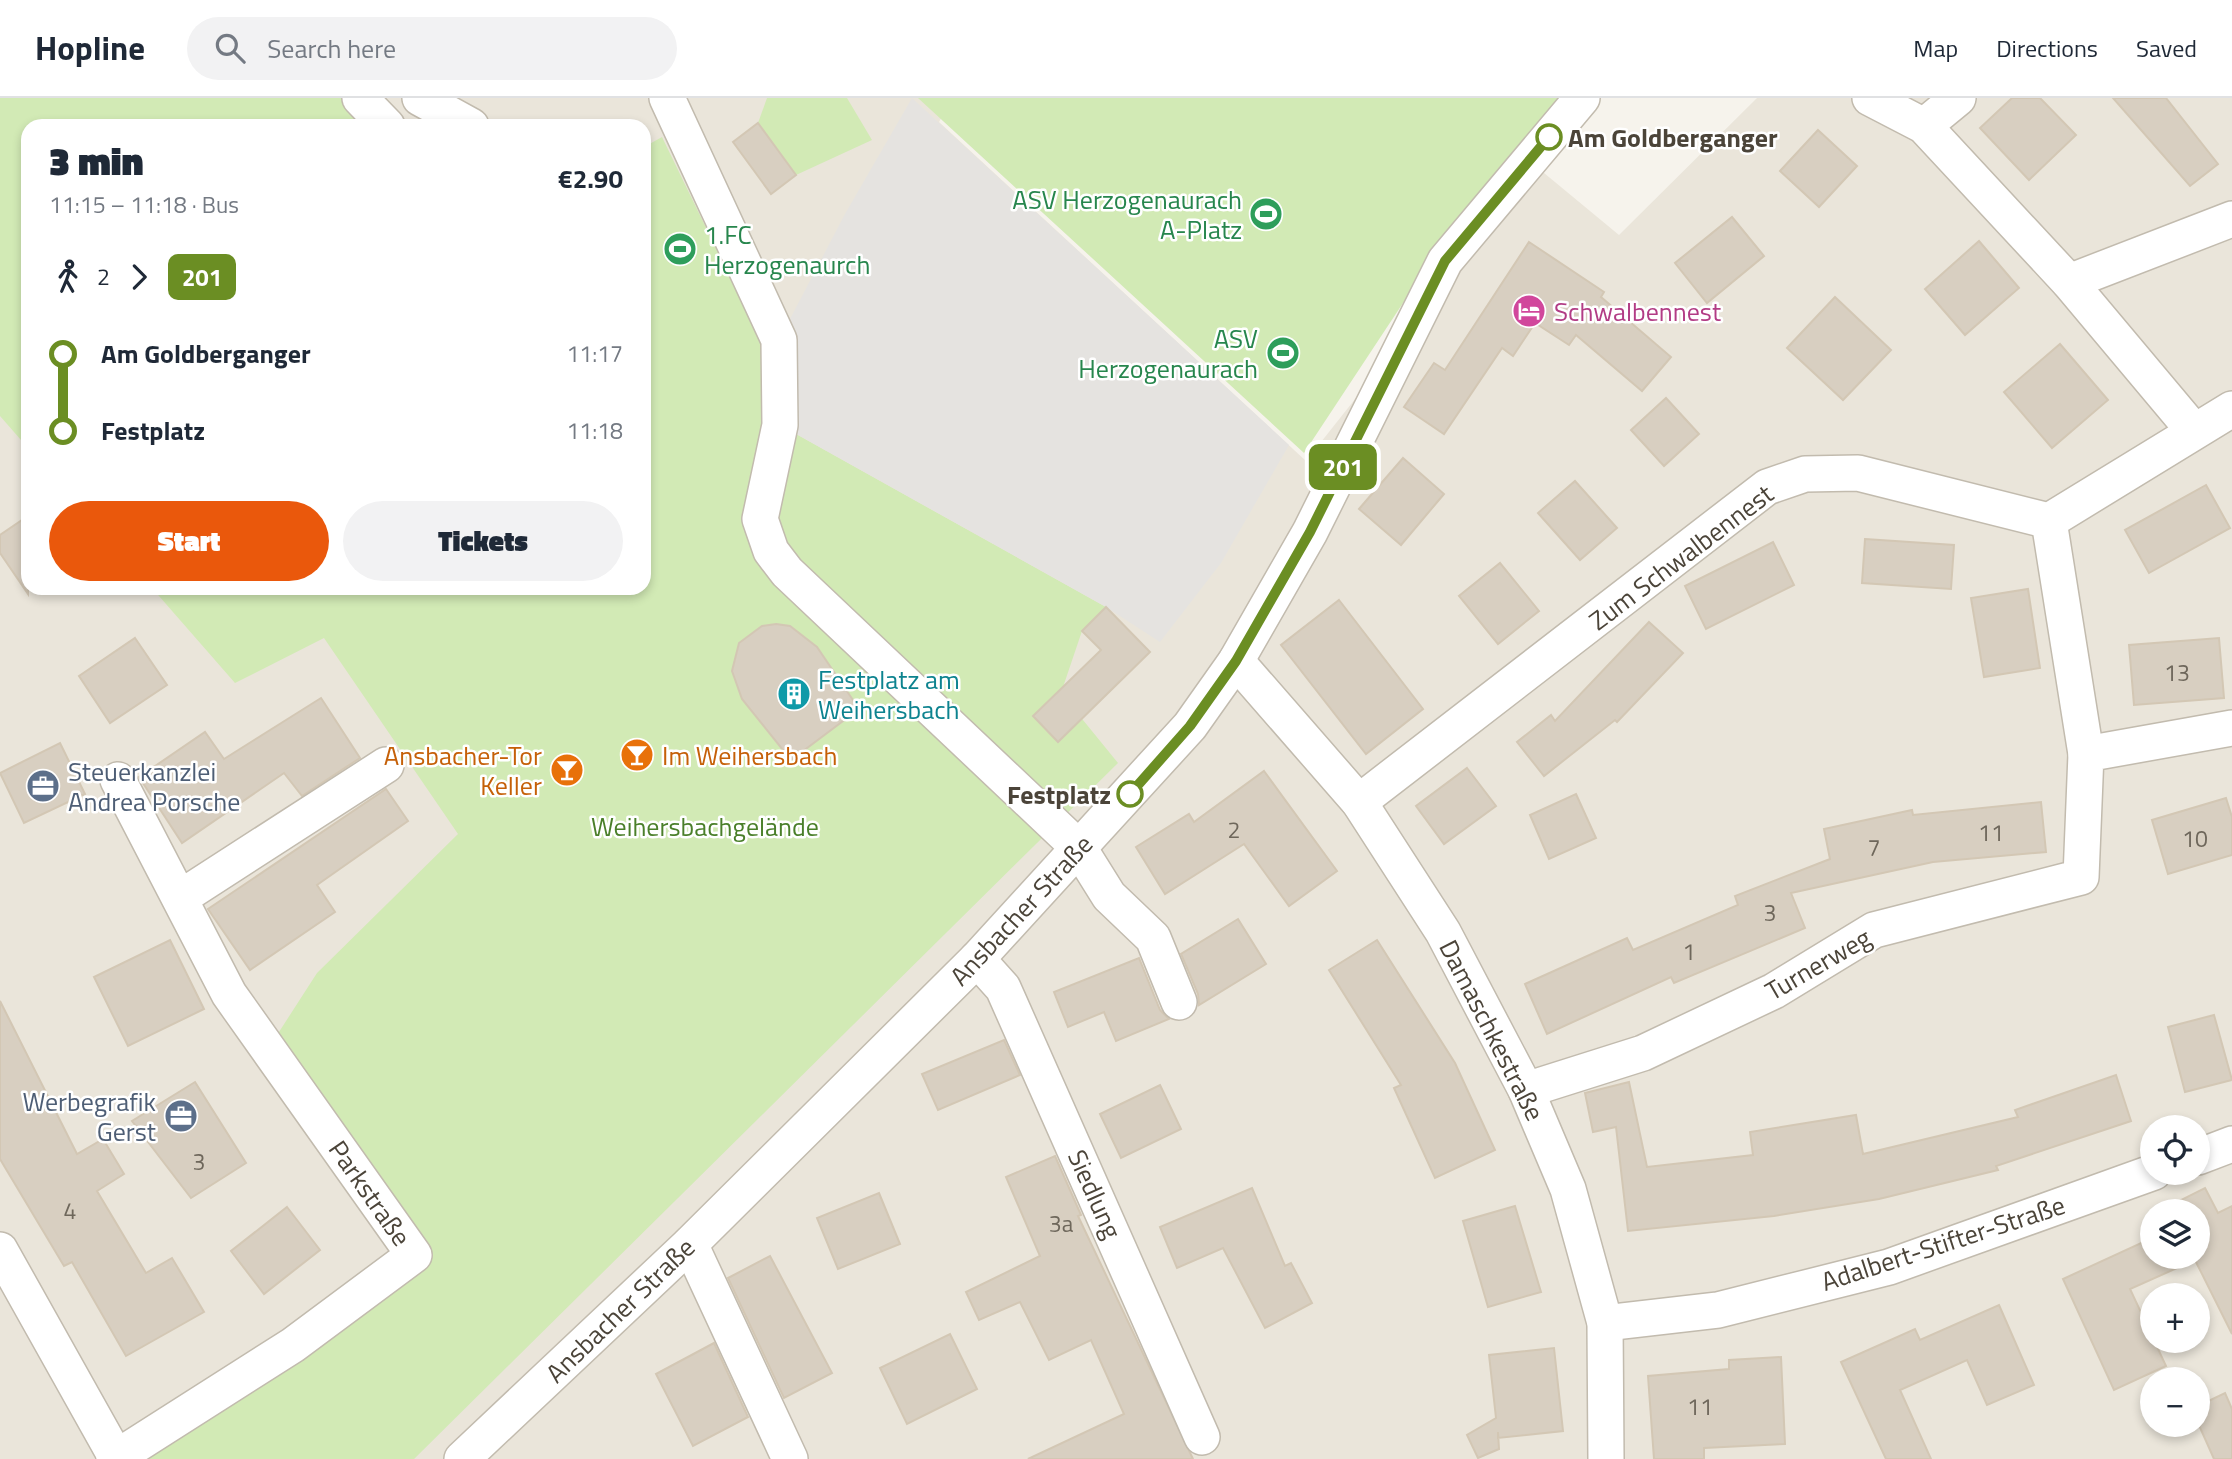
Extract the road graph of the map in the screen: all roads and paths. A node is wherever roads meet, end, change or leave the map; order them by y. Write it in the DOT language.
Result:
graph roads {
  1 [pos="360,98"];
  2 [pos="420,98"];
  3 [pos="667,98"];
  4 [pos="1582,98"];
  5 [pos="1870,98"];
  6 [pos="1958,98"];
  7 [pos="380,119"];
  8 [pos="458,119"];
  9 [pos="1924,126"];
  10 [pos="2232,219"];
  11 [pos="2069,282"];
  12 [pos="2232,409"];
  13 [pos="2194,431"];
  14 [pos="2049,521"];
  15 [pos="1236,661"];
  16 [pos="2232,728"];
  17 [pos="2086,754"];
  18 [pos="386,765"];
  19 [pos="118,780"];
  20 [pos="1359,802"];
  21 [pos="1079,848"];
  22 [pos="180,898"];
  23 [pos="977,959"];
  24 [pos="1180,1002"];
  25 [pos="1526,1090"];
  26 [pos="2232,1144"];
  27 [pos="2210,1152"];
  28 [pos="2140,1177"];
  29 [pos="690,1244"];
  30 [pos="0,1250"];
  31 [pos="1605,1323"];
  32 [pos="1202,1437"];
  33 [pos="115,1458"];
  34 [pos="462,1459"];
  35 [pos="790,1459"];
  36 [pos="1606,1459"];
  1 -- 7 [label="street"];
  2 -- 8 [label="street"];
  3 -- 21 [label="street"];
  4 -- 15 [label="street, Ansbacher Straße"];
  5 -- 9 [label="street"];
  6 -- 9 [label="street"];
  9 -- 11 [label="street"];
  10 -- 11 [label="street"];
  11 -- 13 [label="street"];
  12 -- 13 [label="street"];
  13 -- 14 [label="street"];
  14 -- 17 [label="street, Turnerweg"];
  14 -- 20 [label="street, Zum Schwalbennest"];
  15 -- 20 [label="street, Damaschkestraße"];
  15 -- 21 [label="street, Ansbacher Straße"];
  16 -- 17 [label="street"];
  17 -- 25 [label="street, Turnerweg"];
  18 -- 22 [label="street"];
  19 -- 22 [label="street, Parkstraße"];
  20 -- 25 [label="street, Damaschkestraße"];
  21 -- 23 [label="street, Ansbacher Straße"];
  21 -- 24 [label="street"];
  22 -- 33 [label="street, Parkstraße"];
  23 -- 29 [label="street, Ansbacher Straße"];
  23 -- 32 [label="street, Siedlung"];
  25 -- 31 [label="street, Damaschkestraße"];
  26 -- 27 [label="street"];
  28 -- 31 [label="street, Adalbert-Stifter-Straße"];
  29 -- 34 [label="street, Ansbacher Straße"];
  29 -- 35 [label="street"];
  30 -- 33 [label="street"];
  31 -- 36 [label="street, Damaschkestraße"];
}
